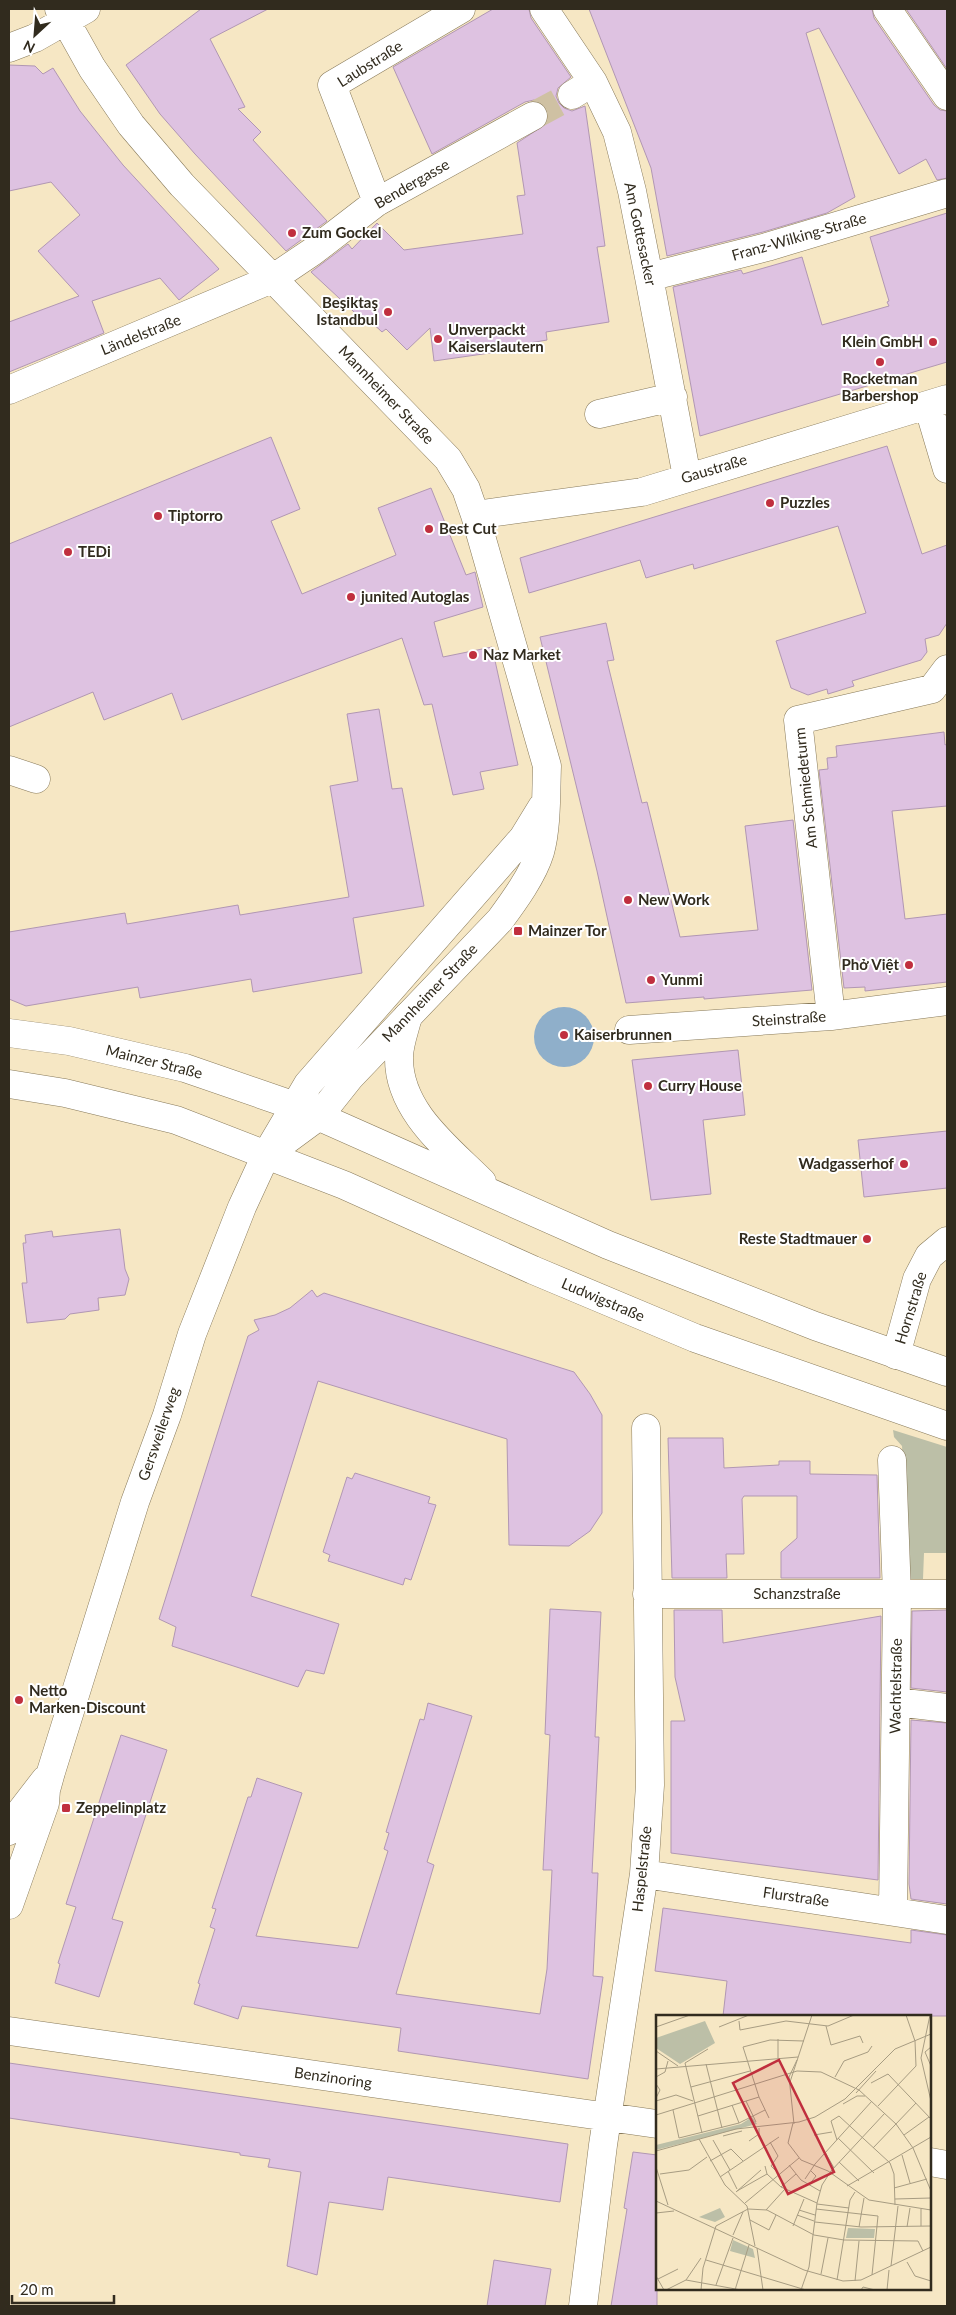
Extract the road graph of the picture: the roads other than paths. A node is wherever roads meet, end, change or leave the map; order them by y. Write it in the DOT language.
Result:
graph roads {
  1 [pos="461,9"];
  2 [pos="544,9"];
  3 [pos="887,9"];
  4 [pos="70,13"];
  5 [pos="9,48"];
  6 [pos="947,96"];
  7 [pos="533,116"];
  8 [pos="947,194"];
  9 [pos="377,202"];
  10 [pos="650,277"];
  11 [pos="272,279"];
  12 [pos="9,390"];
  13 [pos="673,397"];
  14 [pos="938,402"];
  15 [pos="599,414"];
  16 [pos="947,469"];
  17 [pos="687,477"];
  18 [pos="475,515"];
  19 [pos="947,669"];
  20 [pos="9,770"];
  21 [pos="36,779"];
  22 [pos="546,802"];
  23 [pos="947,1001"];
  24 [pos="408,1016"];
  25 [pos="831,1016"];
  26 [pos="629,1030"];
  27 [pos="9,1033"];
  28 [pos="9,1084"];
  29 [pos="307,1111"];
  30 [pos="266,1155"];
  31 [pos="495,1196"];
  32 [pos="947,1241"];
  33 [pos="896,1355"];
  34 [pos="947,1372"];
  35 [pos="947,1426"];
  36 [pos="646,1428"];
  37 [pos="892,1460"];
  38 [pos="647,1594"];
  39 [pos="947,1594"];
  40 [pos="897,1595"];
  41 [pos="896,1702"];
  42 [pos="947,1708"];
  43 [pos="51,1772"];
  44 [pos="9,1831"];
  45 [pos="644,1874"];
  46 [pos="9,1905"];
  47 [pos="893,1911"];
  48 [pos="947,1920"];
  49 [pos="9,2031"];
  50 [pos="608,2117"];
  51 [pos="656,2124"];
  52 [pos="931,2162"];
  53 [pos="947,2164"];
  54 [pos="583,2306"];
  1 -- 9 [label="street, Laubstraße"];
  2 -- 10 [label="street, Am Gottesacker"];
  3 -- 6 [label="street"];
  4 -- 5 [label="street"];
  4 -- 11 [label="street, Mannheimer Straße"];
  7 -- 9 [label="street, Bendergasse"];
  8 -- 10 [label="street, Franz-Wilking-Straße"];
  9 -- 11 [label="street, Bendergasse"];
  10 -- 13 [label="street, Am Gottesacker"];
  11 -- 12 [label="street, Ländelstraße"];
  11 -- 18 [label="street, Mannheimer Straße"];
  13 -- 15 [label="street"];
  13 -- 17 [label="street, Am Gottesacker"];
  14 -- 16 [label="street"];
  14 -- 17 [label="street, Gaustraße"];
  17 -- 18 [label="street, Gaustraße"];
  18 -- 22 [label="street, Mannheimer Straße"];
  19 -- 25 [label="street, Am Schmiedeturm"];
  20 -- 21 [label="street"];
  22 -- 24 [label="street, Mannheimer Straße"];
  22 -- 29 [label="street, Mannheimer Straße"];
  23 -- 25 [label="street, Steinstraße"];
  24 -- 29 [label="street, Mannheimer Straße"];
  24 -- 31 [label="street"];
  25 -- 26 [label="street, Steinstraße"];
  27 -- 29 [label="street, Mainzer Straße"];
  28 -- 30 [label="street"];
  29 -- 30 [label="street, Gersweilerweg"];
  29 -- 31 [label="street"];
  30 -- 35 [label="street, Ludwigstraße"];
  30 -- 43 [label="street, Gersweilerweg"];
  31 -- 33 [label="street"];
  32 -- 33 [label="street, Hornstraße"];
  33 -- 34 [label="street"];
  36 -- 38 [label="street, Haspelstraße"];
  37 -- 40 [label="street, Wachtelstraße"];
  38 -- 40 [label="street, Schanzstraße"];
  38 -- 45 [label="street, Haspelstraße"];
  39 -- 40 [label="street, Schanzstraße"];
  40 -- 41 [label="street, Wachtelstraße"];
  41 -- 42 [label="street"];
  41 -- 47 [label="street, Wachtelstraße"];
  43 -- 44 [label="street, Gersweilerweg"];
  43 -- 46 [label="street, Gersweilerweg"];
  45 -- 47 [label="street, Flurstraße"];
  45 -- 50 [label="street, Haspelstraße"];
  47 -- 48 [label="street, Flurstraße"];
  49 -- 50 [label="street, Benzinoring"];
  50 -- 51 [label="street, Benzinoring"];
  50 -- 54 [label="street, Haspelstraße"];
  52 -- 53 [label="street"];
}
